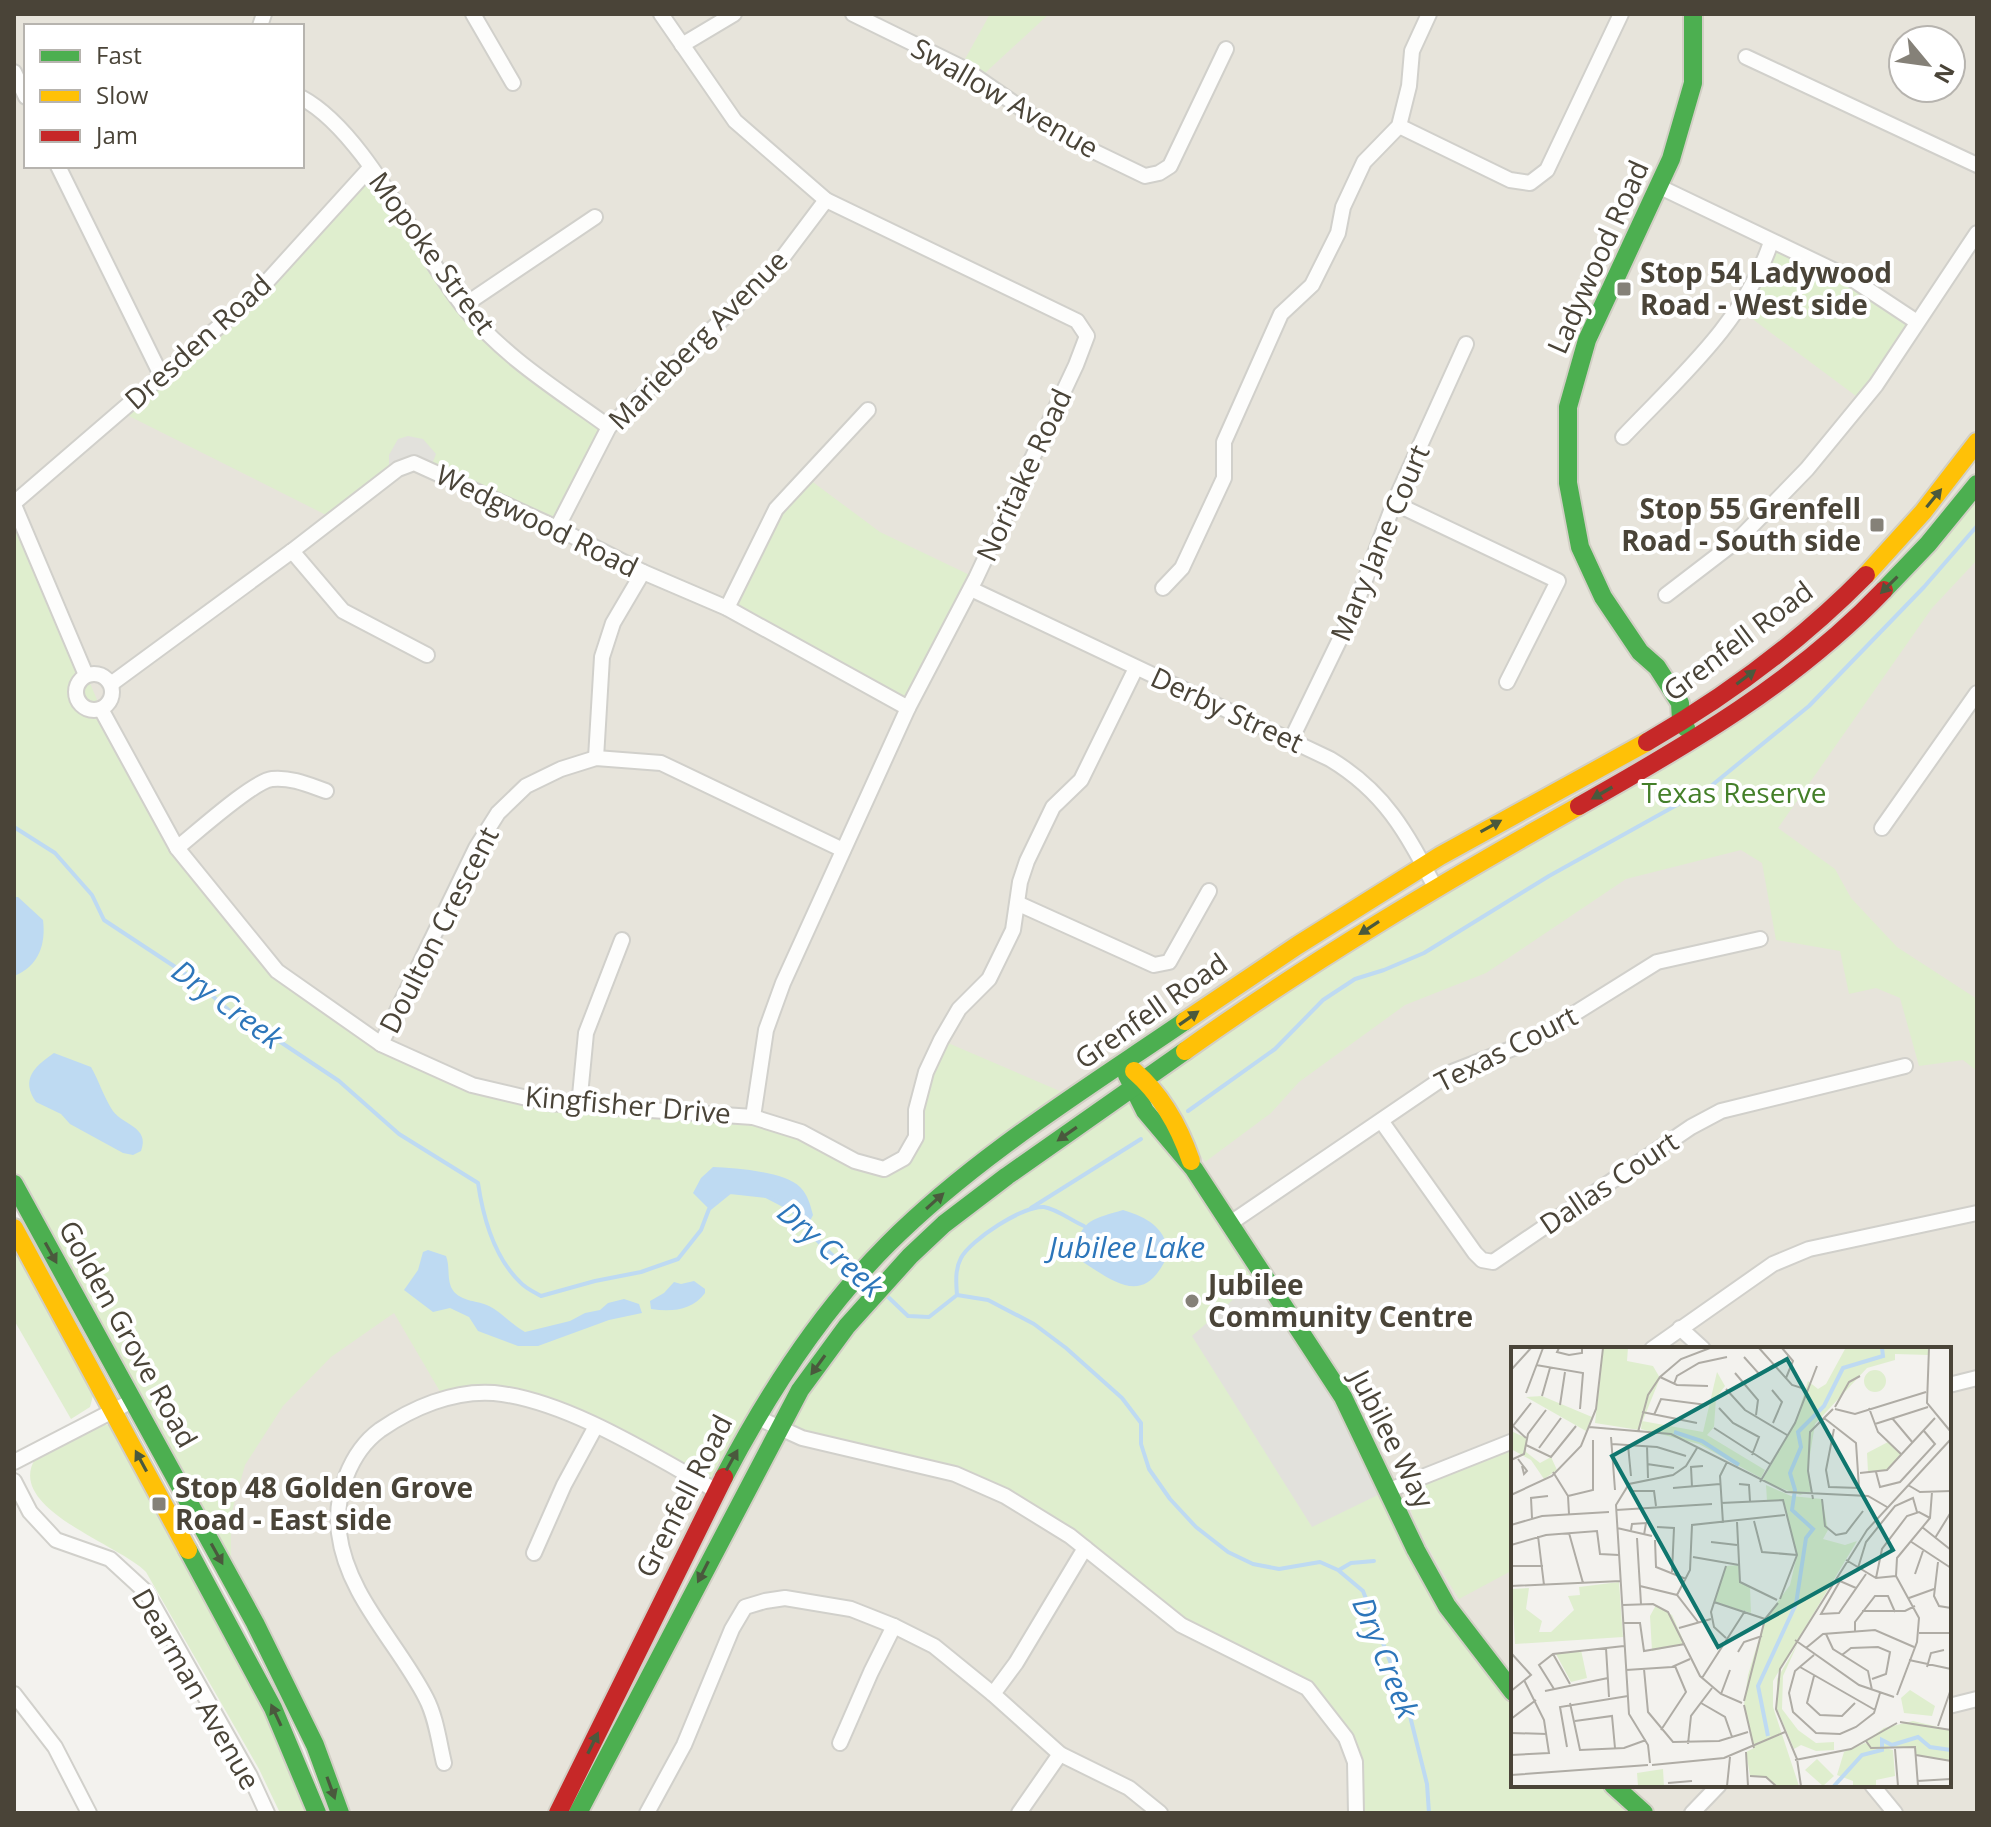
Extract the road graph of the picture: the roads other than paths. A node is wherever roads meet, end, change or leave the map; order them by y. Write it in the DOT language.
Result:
graph roads {
  1 [pos="473,14"];
  2 [pos="661,14"];
  3 [pos="734,14"];
  4 [pos="853,14"];
  5 [pos="1429,14"];
  6 [pos="1621,14"];
  7 [pos="1693,14"];
  8 [pos="682,45"];
  9 [pos="1226,49"];
  10 [pos="1746,57"];
  11 [pos="14,72"];
  12 [pos="513,83"];
  13 [pos="24,93"];
  14 [pos="304,99"];
  15 [pos="1399,126"];
  16 [pos="1977,165"];
  17 [pos="59,168"];
  18 [pos="370,168"];
  19 [pos="1660,187"];
  20 [pos="826,200"];
  21 [pos="595,217"];
  22 [pos="1977,233"];
  23 [pos="1771,242"];
  24 [pos="463,306"];
  25 [pos="1917,322"];
  26 [pos="1466,344"];
  27 [pos="161,375"];
  28 [pos="868,410"];
  29 [pos="609,427"];
  30 [pos="1623,437"];
  31 [pos="1977,442"];
  32 [pos="1977,484"];
  33 [pos="1394,503"];
  34 [pos="14,504"];
  35 [pos="557,528"];
  36 [pos="292,551"];
  37 [pos="643,572"];
  38 [pos="1163,588"];
  39 [pos="971,589"];
  40 [pos="1666,595"];
  41 [pos="727,608"];
  42 [pos="427,655"];
  43 [pos="1136,668"];
  44 [pos="86,675"];
  45 [pos="1507,682"];
  46 [pos="111,684"];
  47 [pos="1977,693"];
  48 [pos="908,708"];
  49 [pos="101,709"];
  50 [pos="1681,720"];
  51 [pos="1291,740"];
  52 [pos="1694,740"];
  53 [pos="596,758"];
  54 [pos="326,791"];
  55 [pos="1882,828"];
  56 [pos="177,848"];
  57 [pos="843,850"];
  58 [pos="1424,866"];
  59 [pos="1435,887"];
  60 [pos="1209,891"];
  61 [pos="1019,904"];
  62 [pos="1760,939"];
  63 [pos="622,940"];
  64 [pos="381,1044"];
  65 [pos="1125,1063"];
  66 [pos="1905,1066"];
  67 [pos="1137,1084"];
  68 [pos="579,1106"];
  69 [pos="753,1117"];
  70 [pos="1382,1122"];
  71 [pos="14,1184"];
  72 [pos="1977,1213"];
  73 [pos="1229,1224"];
  74 [pos="14,1228"];
  75 [pos="1680,1328"];
  76 [pos="1655,1347"];
  77 [pos="1701,1347"];
  78 [pos="1977,1378"];
  79 [pos="1951,1384"];
  80 [pos="132,1401"];
  81 [pos="114,1411"];
  82 [pos="756,1417"];
  83 [pos="596,1426"];
  84 [pos="778,1428"];
  85 [pos="1511,1442"];
  86 [pos="14,1462"];
  87 [pos="14,1481"];
  88 [pos="715,1490"];
  89 [pos="1387,1491"];
  90 [pos="1085,1548"];
  91 [pos="534,1553"];
  92 [pos="894,1626"];
  93 [pos="1511,1689"];
  94 [pos="14,1694"];
  95 [pos="993,1694"];
  96 [pos="1977,1699"];
  97 [pos="1951,1706"];
  98 [pos="840,1743"];
  99 [pos="1060,1754"];
  100 [pos="444,1763"];
  101 [pos="1615,1787"];
  102 [pos="1717,1787"];
  103 [pos="1874,1787"];
  104 [pos="89,1813"];
  105 [pos="267,1813"];
  106 [pos="317,1813"];
  107 [pos="340,1813"];
  108 [pos="558,1813"];
  109 [pos="578,1813"];
  110 [pos="647,1813"];
  111 [pos="1019,1813"];
  112 [pos="1160,1813"];
  113 [pos="1356,1813"];
  114 [pos="1644,1813"];
  115 [pos="1692,1813"];
  116 [pos="1895,1813"];
  1 -- 12 [label="street"];
  2 -- 8 [label="street, Noritake Road"];
  3 -- 8 [label="street"];
  4 -- 9 [label="street, Swallow Avenue"];
  5 -- 15 [label="street"];
  6 -- 15 [label="street"];
  7 -- 19 [label="main road, Ladywood Road"];
  8 -- 20 [label="street, Noritake Road"];
  10 -- 16 [label="street"];
  11 -- 13 [label="street"];
  14 -- 18 [label="street, Mopoke Street"];
  15 -- 38 [label="street"];
  17 -- 27 [label="street"];
  18 -- 24 [label="street, Mopoke Street"];
  18 -- 27 [label="street, Dresden Road"];
  19 -- 23 [label="street"];
  19 -- 50 [label="main road, Ladywood Road"];
  20 -- 29 [label="street, Marieberg Avenue"];
  20 -- 39 [label="street, Noritake Road"];
  21 -- 24 [label="street"];
  22 -- 25 [label="street"];
  23 -- 25 [label="street"];
  23 -- 30 [label="street"];
  24 -- 29 [label="street, Mopoke Street"];
  25 -- 40 [label="street"];
  26 -- 33 [label="street, Mary Jane Court"];
  27 -- 34 [label="street, Dresden Road"];
  28 -- 41 [label="street"];
  29 -- 35 [label="street, Marieberg Avenue"];
  50 -- 31 [label="main road, Grenfell Road, one-way"];
  32 -- 52 [label="main road, Grenfell Road, one-way"];
  33 -- 45 [label="street"];
  33 -- 51 [label="street, Mary Jane Court"];
  34 -- 44 [label="street"];
  35 -- 36 [label="street, Wedgwood Road"];
  35 -- 37 [label="street, Wedgwood Road"];
  36 -- 42 [label="street"];
  36 -- 46 [label="street, Wedgwood Road"];
  37 -- 41 [label="street, Wedgwood Road"];
  37 -- 53 [label="street"];
  39 -- 43 [label="street, Derby Street"];
  39 -- 48 [label="street, Noritake Road"];
  41 -- 48 [label="street, Wedgwood Road"];
  43 -- 51 [label="street, Derby Street"];
  43 -- 61 [label="street"];
  44 -- 46 [label="street"];
  44 -- 49 [label="street"];
  46 -- 49 [label="street"];
  47 -- 55 [label="street"];
  48 -- 57 [label="street, Noritake Road"];
  49 -- 56 [label="street, Kingfisher Drive"];
  50 -- 52 [label="main road, Ladywood Road"];
  58 -- 50 [label="main road, Grenfell Road, one-way"];
  51 -- 58 [label="street, Derby Street"];
  52 -- 59 [label="main road, Grenfell Road, one-way"];
  53 -- 57 [label="street, Doulton Crescent"];
  53 -- 64 [label="street, Doulton Crescent"];
  54 -- 56 [label="street"];
  56 -- 64 [label="street, Kingfisher Drive"];
  57 -- 69 [label="street, Noritake Road"];
  58 -- 59 [label="street, Derby Street"];
  65 -- 58 [label="main road, Grenfell Road, one-way"];
  59 -- 67 [label="main road, Grenfell Road, one-way"];
  60 -- 61 [label="street"];
  61 -- 69 [label="street, Kingfisher Drive"];
  62 -- 70 [label="street, Texas Court"];
  63 -- 68 [label="street"];
  64 -- 68 [label="street, Kingfisher Drive"];
  65 -- 67 [label="main road, Jubilee Way"];
  82 -- 65 [label="main road, Grenfell Road, one-way"];
  66 -- 70 [label="street, Dallas Court"];
  67 -- 73 [label="main road, Jubilee Way"];
  67 -- 84 [label="main road, Grenfell Road, one-way"];
  68 -- 69 [label="street, Kingfisher Drive"];
  70 -- 73 [label="street, Texas Court"];
  71 -- 80 [label="main road, Golden Grove Road, one-way"];
  72 -- 75 [label="street"];
  73 -- 89 [label="main road, Jubilee Way"];
  74 -- 81 [label="main road, Golden Grove Road"];
  75 -- 76 [label="street"];
  75 -- 77 [label="street"];
  78 -- 79 [label="street"];
  80 -- 81 [label="street"];
  80 -- 107 [label="main road, Golden Grove Road, one-way"];
  81 -- 86 [label="street"];
  106 -- 81 [label="main road, Golden Grove Road, one-way"];
  82 -- 84 [label="street"];
  88 -- 82 [label="main road, Grenfell Road, one-way"];
  83 -- 88 [label="street"];
  83 -- 91 [label="street"];
  83 -- 100 [label="street"];
  84 -- 90 [label="street"];
  84 -- 109 [label="main road, Grenfell Road, one-way"];
  85 -- 89 [label="street"];
  87 -- 105 [label="street, Dearman Avenue"];
  108 -- 88 [label="main road, Grenfell Road, one-way"];
  89 -- 93 [label="main road, Jubilee Way"];
  90 -- 95 [label="street"];
  90 -- 113 [label="street"];
  92 -- 95 [label="street"];
  92 -- 98 [label="street"];
  92 -- 110 [label="street"];
  94 -- 104 [label="street"];
  95 -- 99 [label="street"];
  96 -- 97 [label="street"];
  99 -- 111 [label="street"];
  99 -- 112 [label="street"];
  101 -- 114 [label="main road"];
  102 -- 115 [label="street"];
  103 -- 116 [label="street"];
}
